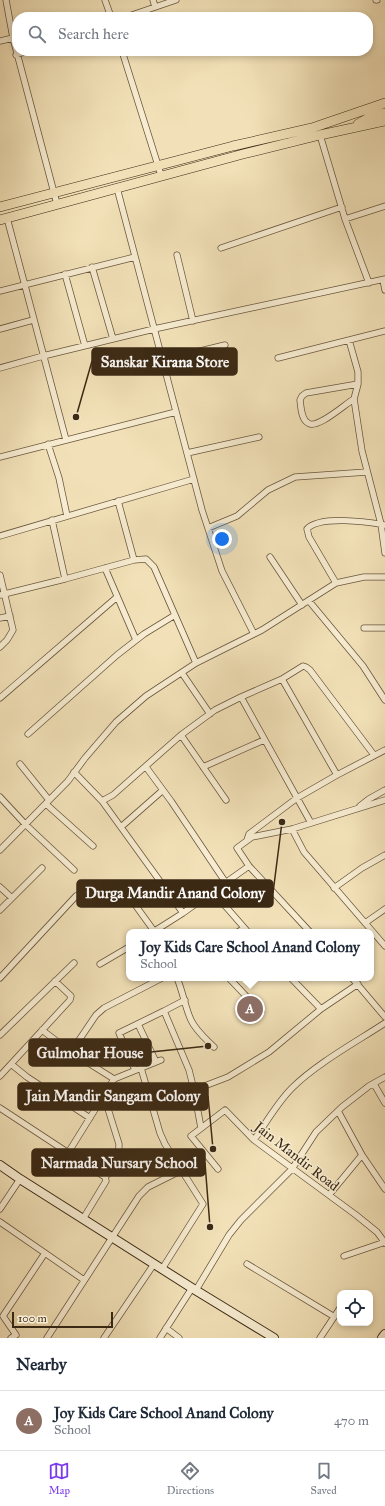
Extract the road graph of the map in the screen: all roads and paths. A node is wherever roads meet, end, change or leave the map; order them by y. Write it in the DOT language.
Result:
graph roads {
  1 [pos="6,0"];
  2 [pos="105,0"];
  3 [pos="153,0"];
  4 [pos="176,0"];
  5 [pos="155,7"];
  6 [pos="109,12"];
  7 [pos="140,12"];
  8 [pos="12,38"];
  9 [pos="0,41"];
  10 [pos="17,56"];
  11 [pos="124,56"];
  12 [pos="385,103"];
  13 [pos="385,113"];
  14 [pos="352,114"];
  15 [pos="372,116"];
  16 [pos="385,121"];
  17 [pos="352,128"];
  18 [pos="320,135"];
  19 [pos="160,171"];
  20 [pos="117,188"];
  21 [pos="53,192"];
  22 [pos="57,204"];
  23 [pos="385,206"];
  24 [pos="0,207"];
  25 [pos="342,207"];
  26 [pos="3,219"];
  27 [pos="345,219"];
  28 [pos="221,248"];
  29 [pos="177,255"];
  30 [pos="135,257"];
  31 [pos="92,267"];
  32 [pos="65,274"];
  33 [pos="384,280"];
  34 [pos="369,283"];
  35 [pos="24,284"];
  36 [pos="385,290"];
  37 [pos="0,291"];
  38 [pos="33,320"];
  39 [pos="194,321"];
  40 [pos="0,329"];
  41 [pos="154,329"];
  42 [pos="385,332"];
  43 [pos="113,339"];
  44 [pos="349,340"];
  45 [pos="225,345"];
  46 [pos="85,346"];
  47 [pos="43,356"];
  48 [pos="278,358"];
  49 [pos="162,360"];
  50 [pos="0,368"];
  51 [pos="358,384"];
  52 [pos="354,399"];
  53 [pos="176,412"];
  54 [pos="259,437"];
  55 [pos="66,440"];
  56 [pos="48,444"];
  57 [pos="187,454"];
  58 [pos="0,457"];
  59 [pos="367,472"];
  60 [pos="194,479"];
  61 [pos="118,501"];
  62 [pos="68,516"];
  63 [pos="52,520"];
  64 [pos="383,524"];
  65 [pos="208,528"];
  66 [pos="0,536"];
  67 [pos="385,553"];
  68 [pos="270,557"];
  69 [pos="134,560"];
  70 [pos="105,568"];
  71 [pos="0,575"];
  72 [pos="385,577"];
  73 [pos="65,579"];
  74 [pos="336,583"];
  75 [pos="3,594"];
  76 [pos="117,597"];
  77 [pos="309,600"];
  78 [pos="302,605"];
  79 [pos="175,615"];
  80 [pos="10,616"];
  81 [pos="0,618"];
  82 [pos="364,628"];
  83 [pos="385,628"];
  84 [pos="254,634"];
  85 [pos="136,640"];
  86 [pos="0,647"];
  87 [pos="196,663"];
  88 [pos="182,672"];
  89 [pos="282,679"];
  90 [pos="241,697"];
  91 [pos="0,698"];
  92 [pos="385,700"];
  93 [pos="210,714"];
  94 [pos="28,734"];
  95 [pos="181,735"];
  96 [pos="264,740"];
  97 [pos="385,750"];
  98 [pos="374,755"];
  99 [pos="20,764"];
  100 [pos="146,767"];
  101 [pos="203,767"];
  102 [pos="74,772"];
  103 [pos="336,775"];
  104 [pos="163,790"];
  105 [pos="385,790"];
  106 [pos="0,797"];
  107 [pos="297,798"];
  108 [pos="226,800"];
  109 [pos="385,800"];
  110 [pos="102,801"];
  111 [pos="48,802"];
  112 [pos="359,808"];
  113 [pos="311,823"];
  114 [pos="26,824"];
  115 [pos="121,827"];
  116 [pos="292,829"];
  117 [pos="246,840"];
  118 [pos="93,846"];
  119 [pos="0,850"];
  120 [pos="385,855"];
  121 [pos="249,866"];
  122 [pos="42,868"];
  123 [pos="74,870"];
  124 [pos="226,883"];
  125 [pos="0,888"];
  126 [pos="123,888"];
  127 [pos="334,888"];
  128 [pos="213,892"];
  129 [pos="76,896"];
  130 [pos="12,898"];
  131 [pos="385,909"];
  132 [pos="0,910"];
  133 [pos="183,913"];
  134 [pos="365,923"];
  135 [pos="152,929"];
  136 [pos="159,929"];
  137 [pos="245,929"];
  138 [pos="307,929"];
  139 [pos="370,929"];
  140 [pos="374,933"];
  141 [pos="385,946"];
  142 [pos="126,949"];
  143 [pos="74,963"];
  144 [pos="100,964"];
  145 [pos="0,978"];
  146 [pos="55,981"];
  147 [pos="156,981"];
  148 [pos="178,981"];
  149 [pos="232,981"];
  150 [pos="294,981"];
  151 [pos="355,981"];
  152 [pos="358,984"];
  153 [pos="186,1000"];
  154 [pos="321,1009"];
  155 [pos="164,1011"];
  156 [pos="261,1012"];
  157 [pos="385,1016"];
  158 [pos="385,1023"];
  159 [pos="138,1024"];
  160 [pos="42,1030"];
  161 [pos="0,1035"];
  162 [pos="214,1047"];
  163 [pos="71,1052"];
  164 [pos="11,1064"];
  165 [pos="138,1069"];
  166 [pos="0,1076"];
  167 [pos="385,1077"];
  168 [pos="114,1079"];
  169 [pos="374,1084"];
  170 [pos="194,1090"];
  171 [pos="104,1096"];
  172 [pos="150,1099"];
  173 [pos="385,1103"];
  174 [pos="0,1108"];
  175 [pos="338,1112"];
  176 [pos="90,1118"];
  177 [pos="200,1128"];
  178 [pos="254,1140"];
  179 [pos="68,1153"];
  180 [pos="362,1155"];
  181 [pos="0,1165"];
  182 [pos="218,1169"];
  183 [pos="292,1169"];
  184 [pos="182,1170"];
  185 [pos="105,1177"];
  186 [pos="20,1179"];
  187 [pos="385,1190"];
  188 [pos="329,1195"];
  189 [pos="0,1209"];
  190 [pos="83,1219"];
  191 [pos="0,1222"];
  192 [pos="112,1237"];
  193 [pos="385,1242"];
  194 [pos="45,1253"];
  195 [pos="344,1256"];
  196 [pos="154,1264"];
  197 [pos="247,1264"];
  198 [pos="162,1269"];
  199 [pos="84,1280"];
  200 [pos="194,1289"];
  201 [pos="337,1311"];
  202 [pos="333,1316"];
  203 [pos="166,1328"];
  204 [pos="385,1334"];
  205 [pos="11,1338"];
  206 [pos="46,1338"];
  207 [pos="104,1338"];
  208 [pos="160,1338"];
  209 [pos="179,1338"];
  210 [pos="274,1338"];
  211 [pos="320,1338"];
  212 [pos="382,1338"];
  1 -- 8 [label="street"];
  2 -- 6 [label="street"];
  3 -- 5 [label="street"];
  4 -- 5 [label="street"];
  5 -- 7 [label="street"];
  8 -- 9 [label="street"];
  10 -- 21 [label="street"];
  11 -- 19 [label="street"];
  12 -- 14 [label="main road"];
  13 -- 15 [label="main road"];
  14 -- 15 [label="main road"];
  14 -- 19 [label="main road"];
  15 -- 17 [label="main road"];
  16 -- 17 [label="main road"];
  17 -- 18 [label="main road"];
  18 -- 19 [label="main road"];
  18 -- 25 [label="street"];
  19 -- 20 [label="main road"];
  19 -- 21 [label="main road"];
  20 -- 22 [label="main road"];
  20 -- 30 [label="street"];
  21 -- 22 [label="street"];
  21 -- 24 [label="main road"];
  22 -- 26 [label="main road"];
  23 -- 27 [label="street"];
  25 -- 27 [label="street"];
  25 -- 28 [label="street"];
  26 -- 35 [label="street"];
  27 -- 34 [label="street"];
  29 -- 39 [label="street"];
  30 -- 31 [label="street"];
  30 -- 41 [label="street"];
  31 -- 32 [label="street"];
  31 -- 43 [label="street"];
  32 -- 35 [label="street"];
  32 -- 46 [label="street"];
  33 -- 34 [label="street"];
  33 -- 36 [label="street"];
  34 -- 39 [label="street"];
  35 -- 37 [label="street"];
  35 -- 38 [label="street"];
  38 -- 40 [label="street"];
  38 -- 47 [label="street"];
  39 -- 41 [label="street"];
  41 -- 43 [label="street"];
  41 -- 49 [label="street"];
  42 -- 44 [label="street"];
  43 -- 46 [label="street"];
  44 -- 48 [label="street"];
  44 -- 51 [label="street"];
  45 -- 49 [label="street"];
  46 -- 47 [label="street"];
  47 -- 50 [label="street"];
  47 -- 55 [label="street"];
  49 -- 53 [label="street"];
  51 -- 52 [label="street"];
  51 -- 52 [label="street"];
  52 -- 59 [label="street"];
  53 -- 55 [label="street"];
  53 -- 57 [label="street"];
  54 -- 57 [label="street"];
  55 -- 56 [label="street"];
  56 -- 58 [label="street"];
  56 -- 62 [label="street"];
  57 -- 60 [label="street"];
  59 -- 64 [label="street"];
  59 -- 65 [label="street"];
  60 -- 61 [label="street"];
  60 -- 65 [label="street"];
  61 -- 62 [label="street"];
  61 -- 69 [label="street"];
  62 -- 63 [label="street"];
  63 -- 66 [label="street"];
  63 -- 73 [label="street"];
  64 -- 67 [label="street"];
  64 -- 74 [label="street"];
  65 -- 84 [label="street"];
  68 -- 78 [label="street"];
  69 -- 70 [label="street"];
  69 -- 79 [label="street"];
  70 -- 73 [label="street"];
  70 -- 76 [label="street"];
  71 -- 75 [label="street"];
  72 -- 74 [label="street"];
  73 -- 75 [label="street"];
  74 -- 77 [label="street"];
  75 -- 80 [label="street"];
  76 -- 85 [label="street"];
  76 -- 91 [label="street"];
  77 -- 78 [label="street"];
  77 -- 92 [label="street"];
  78 -- 84 [label="street"];
  79 -- 85 [label="street"];
  79 -- 87 [label="street"];
  80 -- 81 [label="street"];
  80 -- 86 [label="street"];
  82 -- 83 [label="street"];
  84 -- 87 [label="street"];
  85 -- 94 [label="street"];
  87 -- 88 [label="street"];
  88 -- 93 [label="street"];
  88 -- 102 [label="street"];
  89 -- 90 [label="street"];
  89 -- 98 [label="street"];
  89 -- 103 [label="street"];
  90 -- 93 [label="street"];
  90 -- 96 [label="street"];
  93 -- 95 [label="street"];
  95 -- 100 [label="street"];
  95 -- 101 [label="street"];
  96 -- 101 [label="street"];
  96 -- 107 [label="street"];
  97 -- 98 [label="street"];
  98 -- 103 [label="street"];
  99 -- 111 [label="street"];
  100 -- 104 [label="street"];
  100 -- 110 [label="street"];
  101 -- 108 [label="street"];
  102 -- 110 [label="street"];
  102 -- 111 [label="street"];
  103 -- 107 [label="street"];
  104 -- 115 [label="street"];
  104 -- 124 [label="street"];
  105 -- 112 [label="street"];
  106 -- 114 [label="street"];
  107 -- 113 [label="street"];
  107 -- 117 [label="street"];
  109 -- 112 [label="street"];
  110 -- 115 [label="street"];
  111 -- 114 [label="street"];
  111 -- 118 [label="street"];
  112 -- 113 [label="street"];
  113 -- 116 [label="street"];
  114 -- 119 [label="street"];
  114 -- 123 [label="street"];
  115 -- 133 [label="street"];
  116 -- 117 [label="street"];
  116 -- 127 [label="street"];
  117 -- 121 [label="street"];
  120 -- 127 [label="street"];
  121 -- 124 [label="street"];
  121 -- 138 [label="street"];
  122 -- 130 [label="street"];
  124 -- 128 [label="street"];
  125 -- 130 [label="street"];
  126 -- 135 [label="street"];
  127 -- 134 [label="street"];
  128 -- 133 [label="street"];
  128 -- 137 [label="street"];
  129 -- 145 [label="street"];
  130 -- 132 [label="street"];
  131 -- 134 [label="street"];
  133 -- 136 [label="street"];
  134 -- 139 [label="street"];
  140 -- 141 [label="street"];
  142 -- 144 [label="street"];
  143 -- 146 [label="street"];
  146 -- 160 [label="street"];
  146 -- 161 [label="street"];
  147 -- 163 [label="street"];
  148 -- 153 [label="street"];
  149 -- 156 [label="street"];
  150 -- 154 [label="street"];
  151 -- 152 [label="street"];
  152 -- 154 [label="street"];
  152 -- 157 [label="street"];
  153 -- 155 [label="street"];
  153 -- 162 [label="street"];
  154 -- 170 [label="street"];
  155 -- 159 [label="street"];
  155 -- 170 [label="street"];
  158 -- 178 [label="street"];
  159 -- 165 [label="street"];
  159 -- 165 [label="street"];
  160 -- 163 [label="street"];
  160 -- 164 [label="street"];
  163 -- 168 [label="street"];
  164 -- 166 [label="street"];
  164 -- 176 [label="street"];
  165 -- 168 [label="street"];
  165 -- 172 [label="street"];
  167 -- 169 [label="street"];
  168 -- 171 [label="street"];
  169 -- 173 [label="street"];
  169 -- 175 [label="street"];
  170 -- 172 [label="street"];
  170 -- 177 [label="street"];
  171 -- 176 [label="street"];
  171 -- 185 [label="street"];
  172 -- 184 [label="street"];
  174 -- 179 [label="street"];
  175 -- 180 [label="street"];
  175 -- 183 [label="street"];
  176 -- 179 [label="street"];
  177 -- 178 [label="street, Jain Mandir Road"];
  177 -- 182 [label="street"];
  178 -- 183 [label="street, Jain Mandir Road"];
  179 -- 185 [label="street"];
  180 -- 187 [label="street"];
  180 -- 188 [label="street"];
  181 -- 186 [label="street"];
  183 -- 188 [label="street, Jain Mandir Road"];
  183 -- 200 [label="street"];
  184 -- 192 [label="street"];
  184 -- 198 [label="street"];
  185 -- 190 [label="street"];
  186 -- 189 [label="street"];
  186 -- 190 [label="street"];
  188 -- 193 [label="street, Jain Mandir Road"];
  190 -- 192 [label="street"];
  191 -- 194 [label="street"];
  192 -- 196 [label="street"];
  192 -- 199 [label="street"];
  193 -- 195 [label="street"];
  194 -- 199 [label="street"];
  194 -- 205 [label="street"];
  196 -- 198 [label="street"];
  196 -- 207 [label="street"];
  197 -- 202 [label="street"];
  198 -- 200 [label="street"];
  199 -- 206 [label="street"];
  200 -- 203 [label="street"];
  200 -- 210 [label="street"];
  201 -- 202 [label="street"];
  202 -- 211 [label="street"];
  203 -- 208 [label="street"];
  203 -- 209 [label="street"];
  204 -- 212 [label="street"];
}
